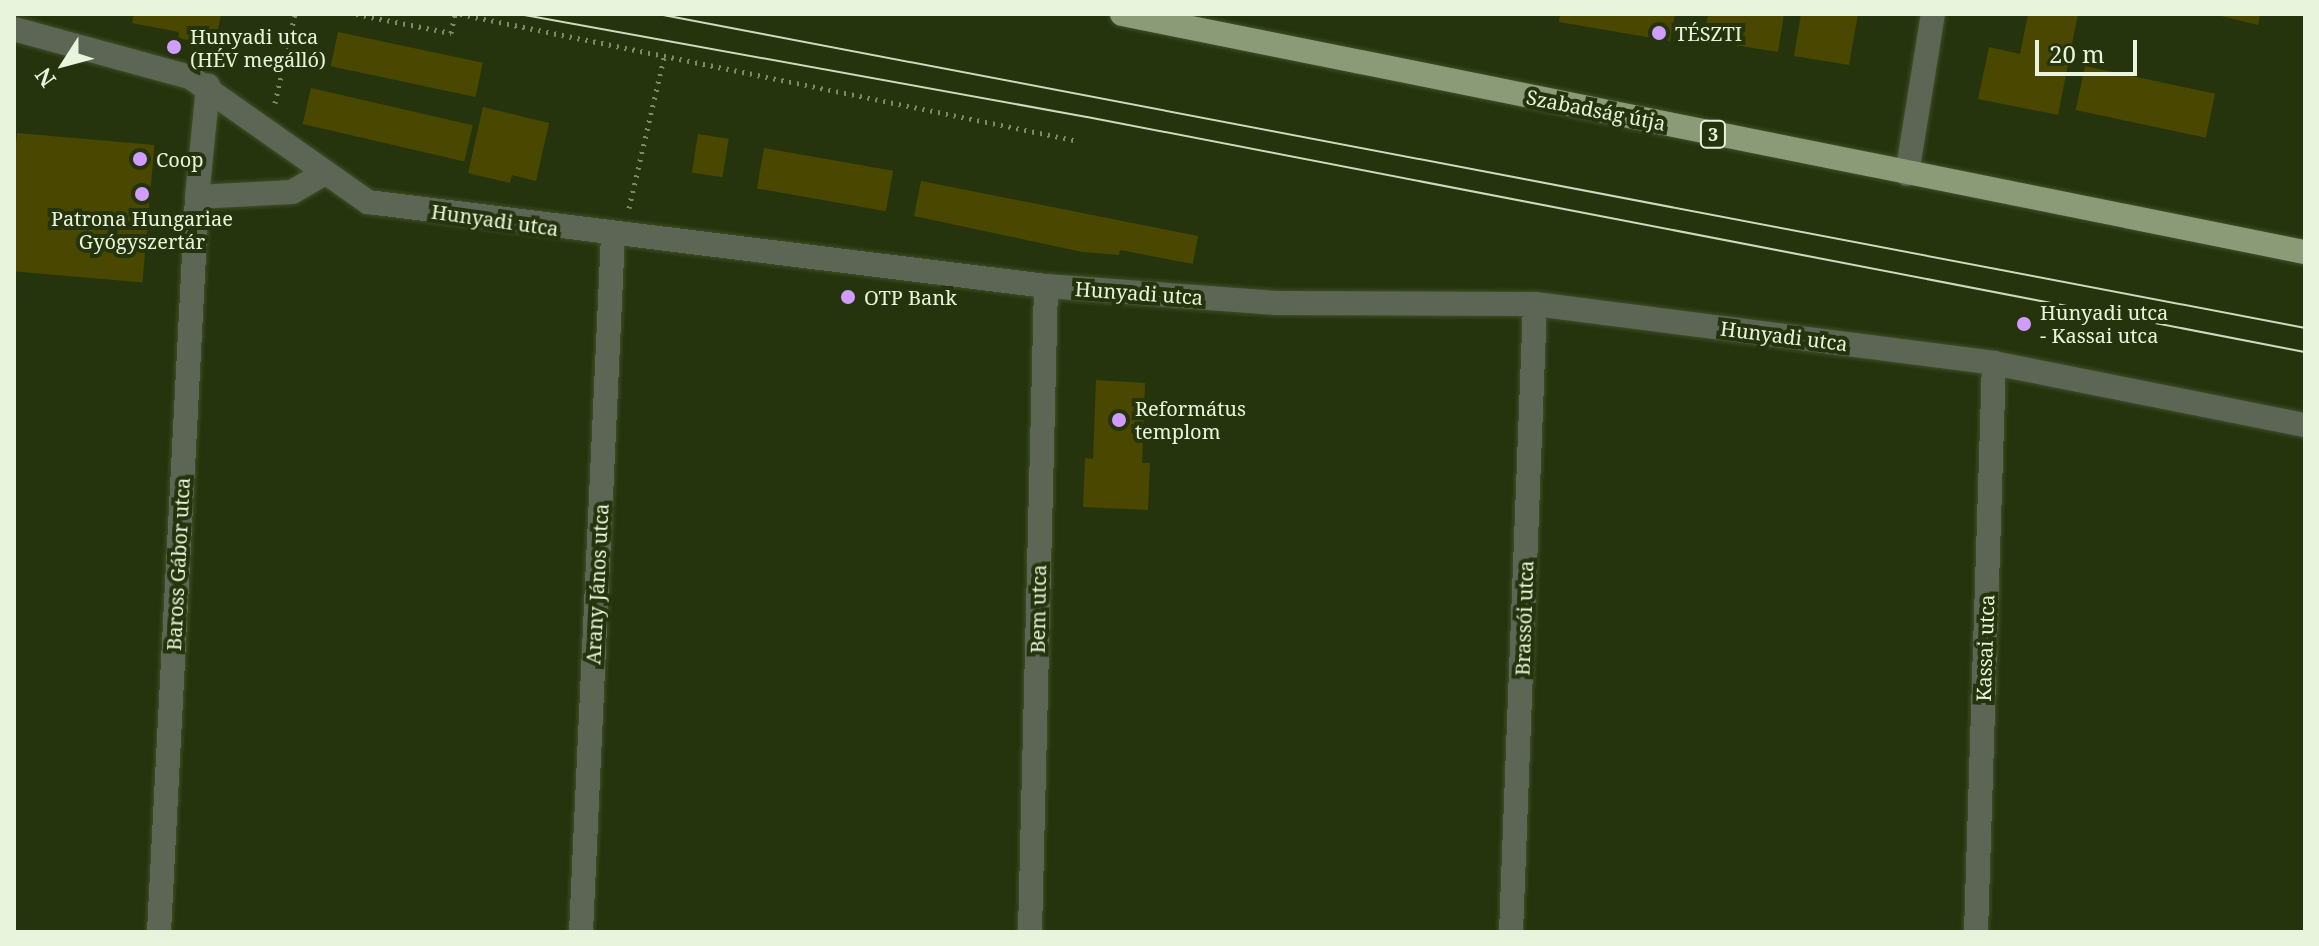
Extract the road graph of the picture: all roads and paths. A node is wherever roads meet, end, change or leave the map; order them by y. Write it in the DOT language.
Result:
graph roads {
  1 [pos="295,14"];
  2 [pos="356,14"];
  3 [pos="458,14"];
  4 [pos="1122,14"];
  5 [pos="1933,14"];
  6 [pos="14,29"];
  7 [pos="664,57"];
  8 [pos="208,86"];
  9 [pos="269,132"];
  10 [pos="1074,140"];
  11 [pos="1907,174"];
  12 [pos="322,175"];
  13 [pos="197,197"];
  14 [pos="618,236"];
  15 [pos="2305,252"];
  16 [pos="1046,286"];
  17 [pos="1535,304"];
  18 [pos="1994,363"];
  19 [pos="2305,425"];
  20 [pos="159,932"];
  21 [pos="581,932"];
  22 [pos="1030,932"];
  23 [pos="1511,932"];
  24 [pos="1976,932"];
  1 -- 9 [label="path"];
  2 -- 3 [label="path"];
  3 -- 7 [label="path"];
  4 -- 11 [label="main road, Szabadság útja / 3"];
  5 -- 11 [label="street"];
  6 -- 8 [label="street, Hunyadi utca"];
  7 -- 10 [label="path"];
  7 -- 14 [label="path"];
  8 -- 9 [label="street, Hunyadi utca"];
  8 -- 13 [label="street, Baross Gábor utca"];
  9 -- 12 [label="street, Hunyadi utca"];
  11 -- 15 [label="main road, Szabadság útja / 3"];
  12 -- 13 [label="street"];
  12 -- 14 [label="street, Hunyadi utca"];
  13 -- 20 [label="street, Baross Gábor utca"];
  14 -- 16 [label="street, Hunyadi utca"];
  14 -- 21 [label="street, Arany János utca"];
  16 -- 17 [label="street, Hunyadi utca"];
  16 -- 22 [label="street, Bem utca"];
  17 -- 18 [label="street, Hunyadi utca"];
  17 -- 23 [label="street, Brassói utca"];
  18 -- 19 [label="street, Hunyadi utca"];
  18 -- 24 [label="street, Kassai utca"];
}
